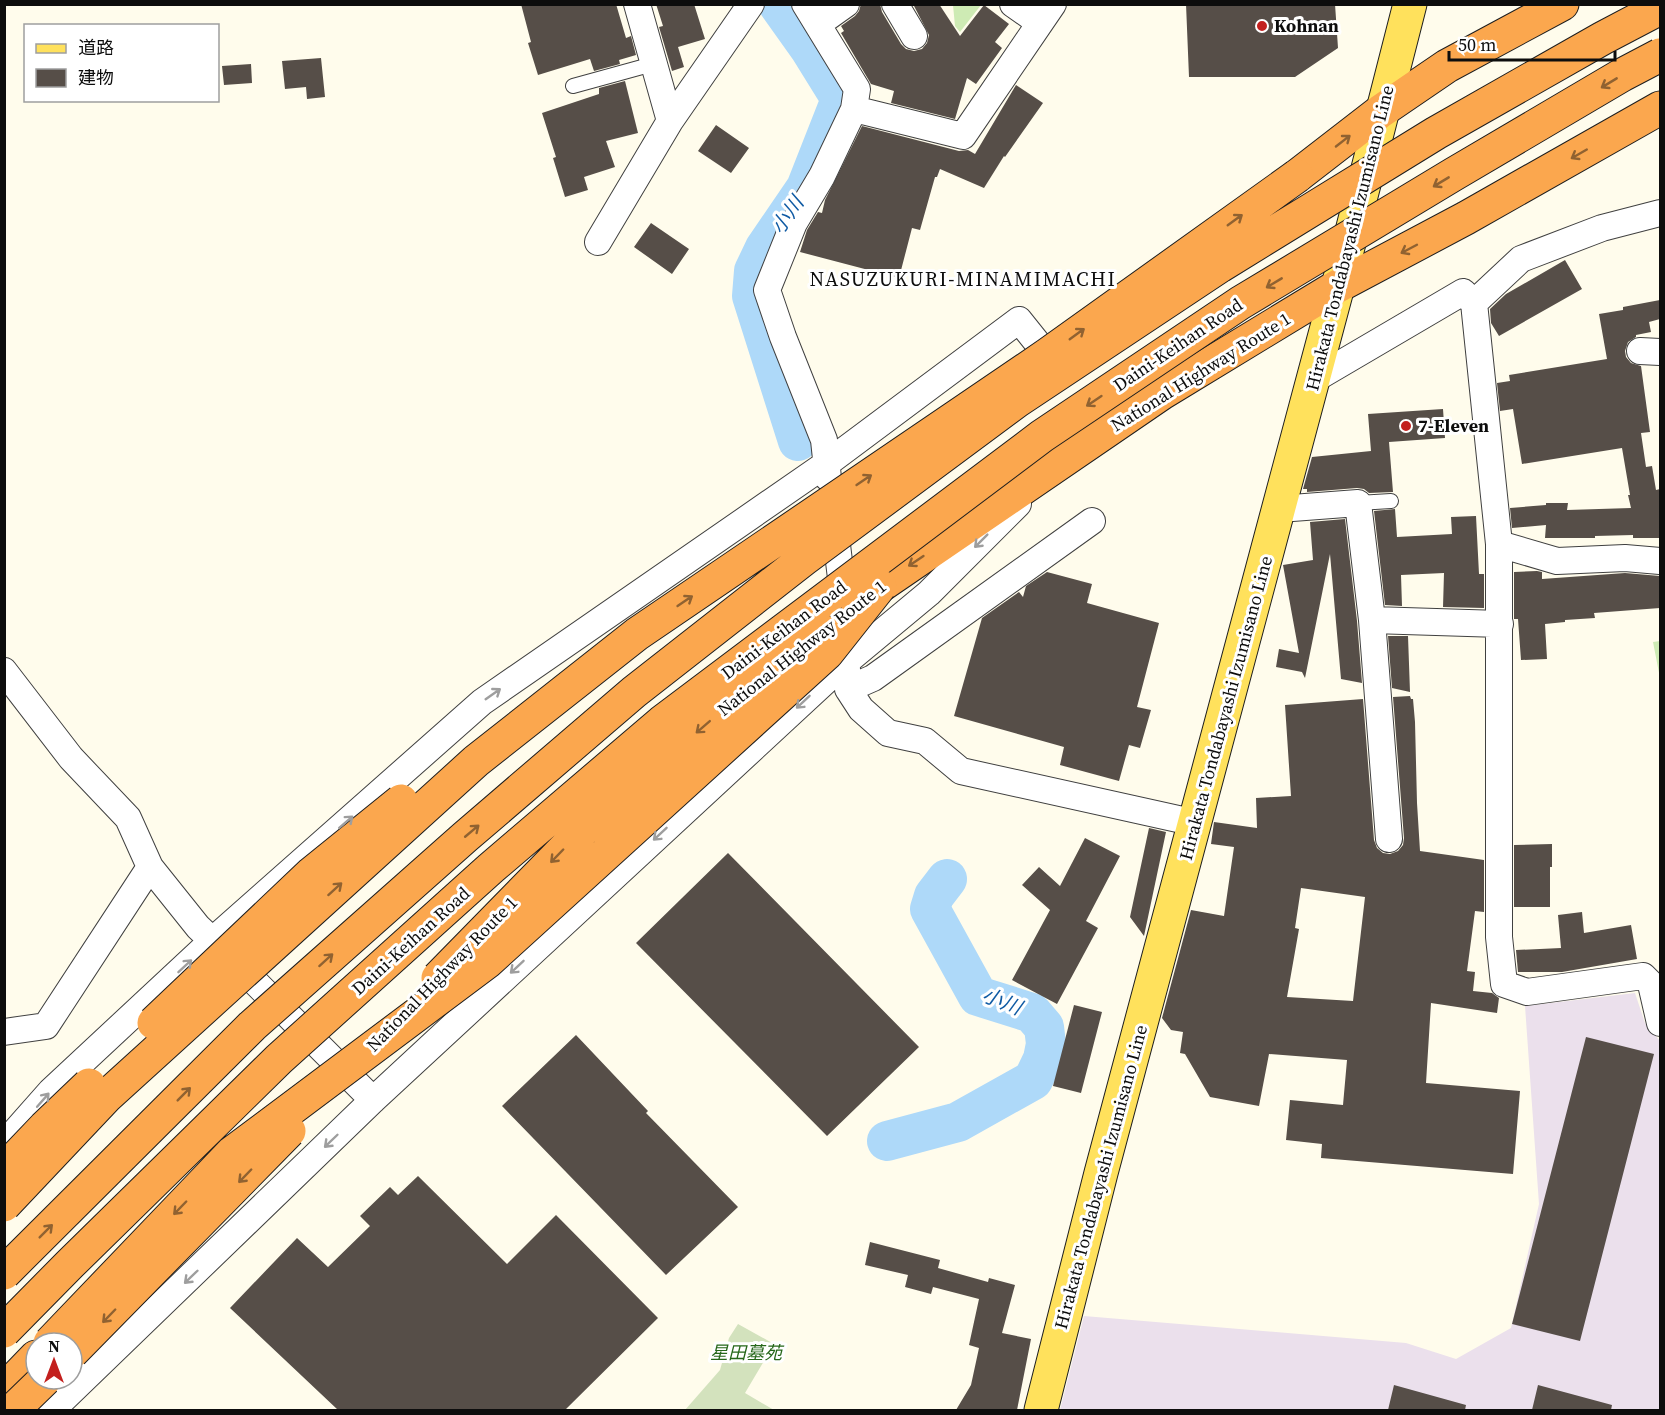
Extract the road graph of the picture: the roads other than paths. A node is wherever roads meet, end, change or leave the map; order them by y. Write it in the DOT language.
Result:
graph roads {
  1 [pos="637,4"];
  2 [pos="751,4"];
  3 [pos="846,4"];
  4 [pos="896,4"];
  5 [pos="1013,4"];
  6 [pos="1410,4"];
  7 [pos="1562,4"];
  8 [pos="1660,8"];
  9 [pos="811,14"];
  10 [pos="1047,14"];
  11 [pos="914,36"];
  12 [pos="1660,55"];
  13 [pos="653,63"];
  14 [pos="573,86"];
  15 [pos="1660,108"];
  16 [pos="854,109"];
  17 [pos="1381,111"];
  18 [pos="670,121"];
  19 [pos="1660,213"];
  20 [pos="598,242"];
  21 [pos="1338,286"];
  22 [pos="1474,303"];
  23 [pos="1047,355"];
  24 [pos="1313,380"];
  25 [pos="826,464"];
  26 [pos="1052,470"];
  27 [pos="1391,501"];
  28 [pos="1358,503"];
  29 [pos="1279,509"];
  30 [pos="1092,521"];
  31 [pos="1500,544"];
  32 [pos="1660,561"];
  33 [pos="880,586"];
  34 [pos="1372,620"];
  35 [pos="1500,624"];
  36 [pos="637,634"];
  37 [pos="846,662"];
  38 [pos="4,671"];
  39 [pos="848,690"];
  40 [pos="1196,822"];
  41 [pos="1389,839"];
  42 [pos="150,867"];
  43 [pos="213,940"];
  44 [pos="1660,1023"];
  45 [pos="4,1032"];
  46 [pos="373,1100"];
  47 [pos="4,1144"];
  48 [pos="4,1170"];
  49 [pos="4,1205"];
  50 [pos="4,1273"];
  51 [pos="4,1331"];
  52 [pos="61,1331"];
  53 [pos="84,1340"];
  54 [pos="24,1369"];
  55 [pos="4,1390"];
  56 [pos="33,1391"];
  57 [pos="4,1398"];
  58 [pos="13,1410"];
  59 [pos="52,1410"];
  60 [pos="1041,1410"];
  1 -- 13 [label="street"];
  2 -- 18 [label="street"];
  3 -- 9 [label="street"];
  4 -- 11 [label="street"];
  5 -- 10 [label="street"];
  6 -- 17 [label="main road, Hirakata Tondabayashi Izumisano Line"];
  7 -- 17 [label="highway"];
  50 -- 8 [label="highway, one-way, bridge"];
  9 -- 16 [label="street"];
  10 -- 16 [label="street"];
  12 -- 51 [label="highway, Daini-Keihan Road, one-way, bridge"];
  13 -- 14 [label="lane"];
  13 -- 18 [label="street"];
  15 -- 21 [label="highway, National Highway Route 1, one-way"];
  16 -- 25 [label="street"];
  17 -- 21 [label="main road, Hirakata Tondabayashi Izumisano Line"];
  23 -- 17 [label="highway, one-way, bridge"];
  18 -- 20 [label="street"];
  19 -- 22 [label="street"];
  21 -- 24 [label="main road, Hirakata Tondabayashi Izumisano Line"];
  21 -- 26 [label="highway, National Highway Route 1"];
  22 -- 24 [label="street"];
  22 -- 31 [label="street"];
  23 -- 25 [label="street"];
  36 -- 23 [label="highway, one-way, bridge"];
  24 -- 29 [label="main road, Hirakata Tondabayashi Izumisano Line"];
  25 -- 37 [label="street"];
  43 -- 25 [label="street, one-way"];
  26 -- 33 [label="highway, National Highway Route 1, one-way"];
  26 -- 37 [label="street, one-way"];
  27 -- 28 [label="lane"];
  28 -- 29 [label="street"];
  28 -- 34 [label="street"];
  29 -- 40 [label="main road, Hirakata Tondabayashi Izumisano Line"];
  30 -- 39 [label="street"];
  31 -- 32 [label="street"];
  31 -- 35 [label="street"];
  33 -- 52 [label="highway, one-way, bridge"];
  33 -- 53 [label="highway, National Highway Route 1, one-way, bridge"];
  34 -- 35 [label="street"];
  34 -- 41 [label="street"];
  35 -- 44 [label="street"];
  36 -- 48 [label="highway, bridge"];
  49 -- 36 [label="highway, one-way, bridge"];
  37 -- 39 [label="street"];
  37 -- 46 [label="street, one-way"];
  38 -- 42 [label="street"];
  39 -- 40 [label="street"];
  40 -- 60 [label="main road, Hirakata Tondabayashi Izumisano Line"];
  42 -- 43 [label="street"];
  42 -- 45 [label="street"];
  43 -- 46 [label="street"];
  47 -- 43 [label="street, one-way"];
  46 -- 59 [label="street, one-way"];
  54 -- 55 [label="highway"];
  56 -- 58 [label="highway, bridge"];
  57 -- 58 [label="street"];
}
